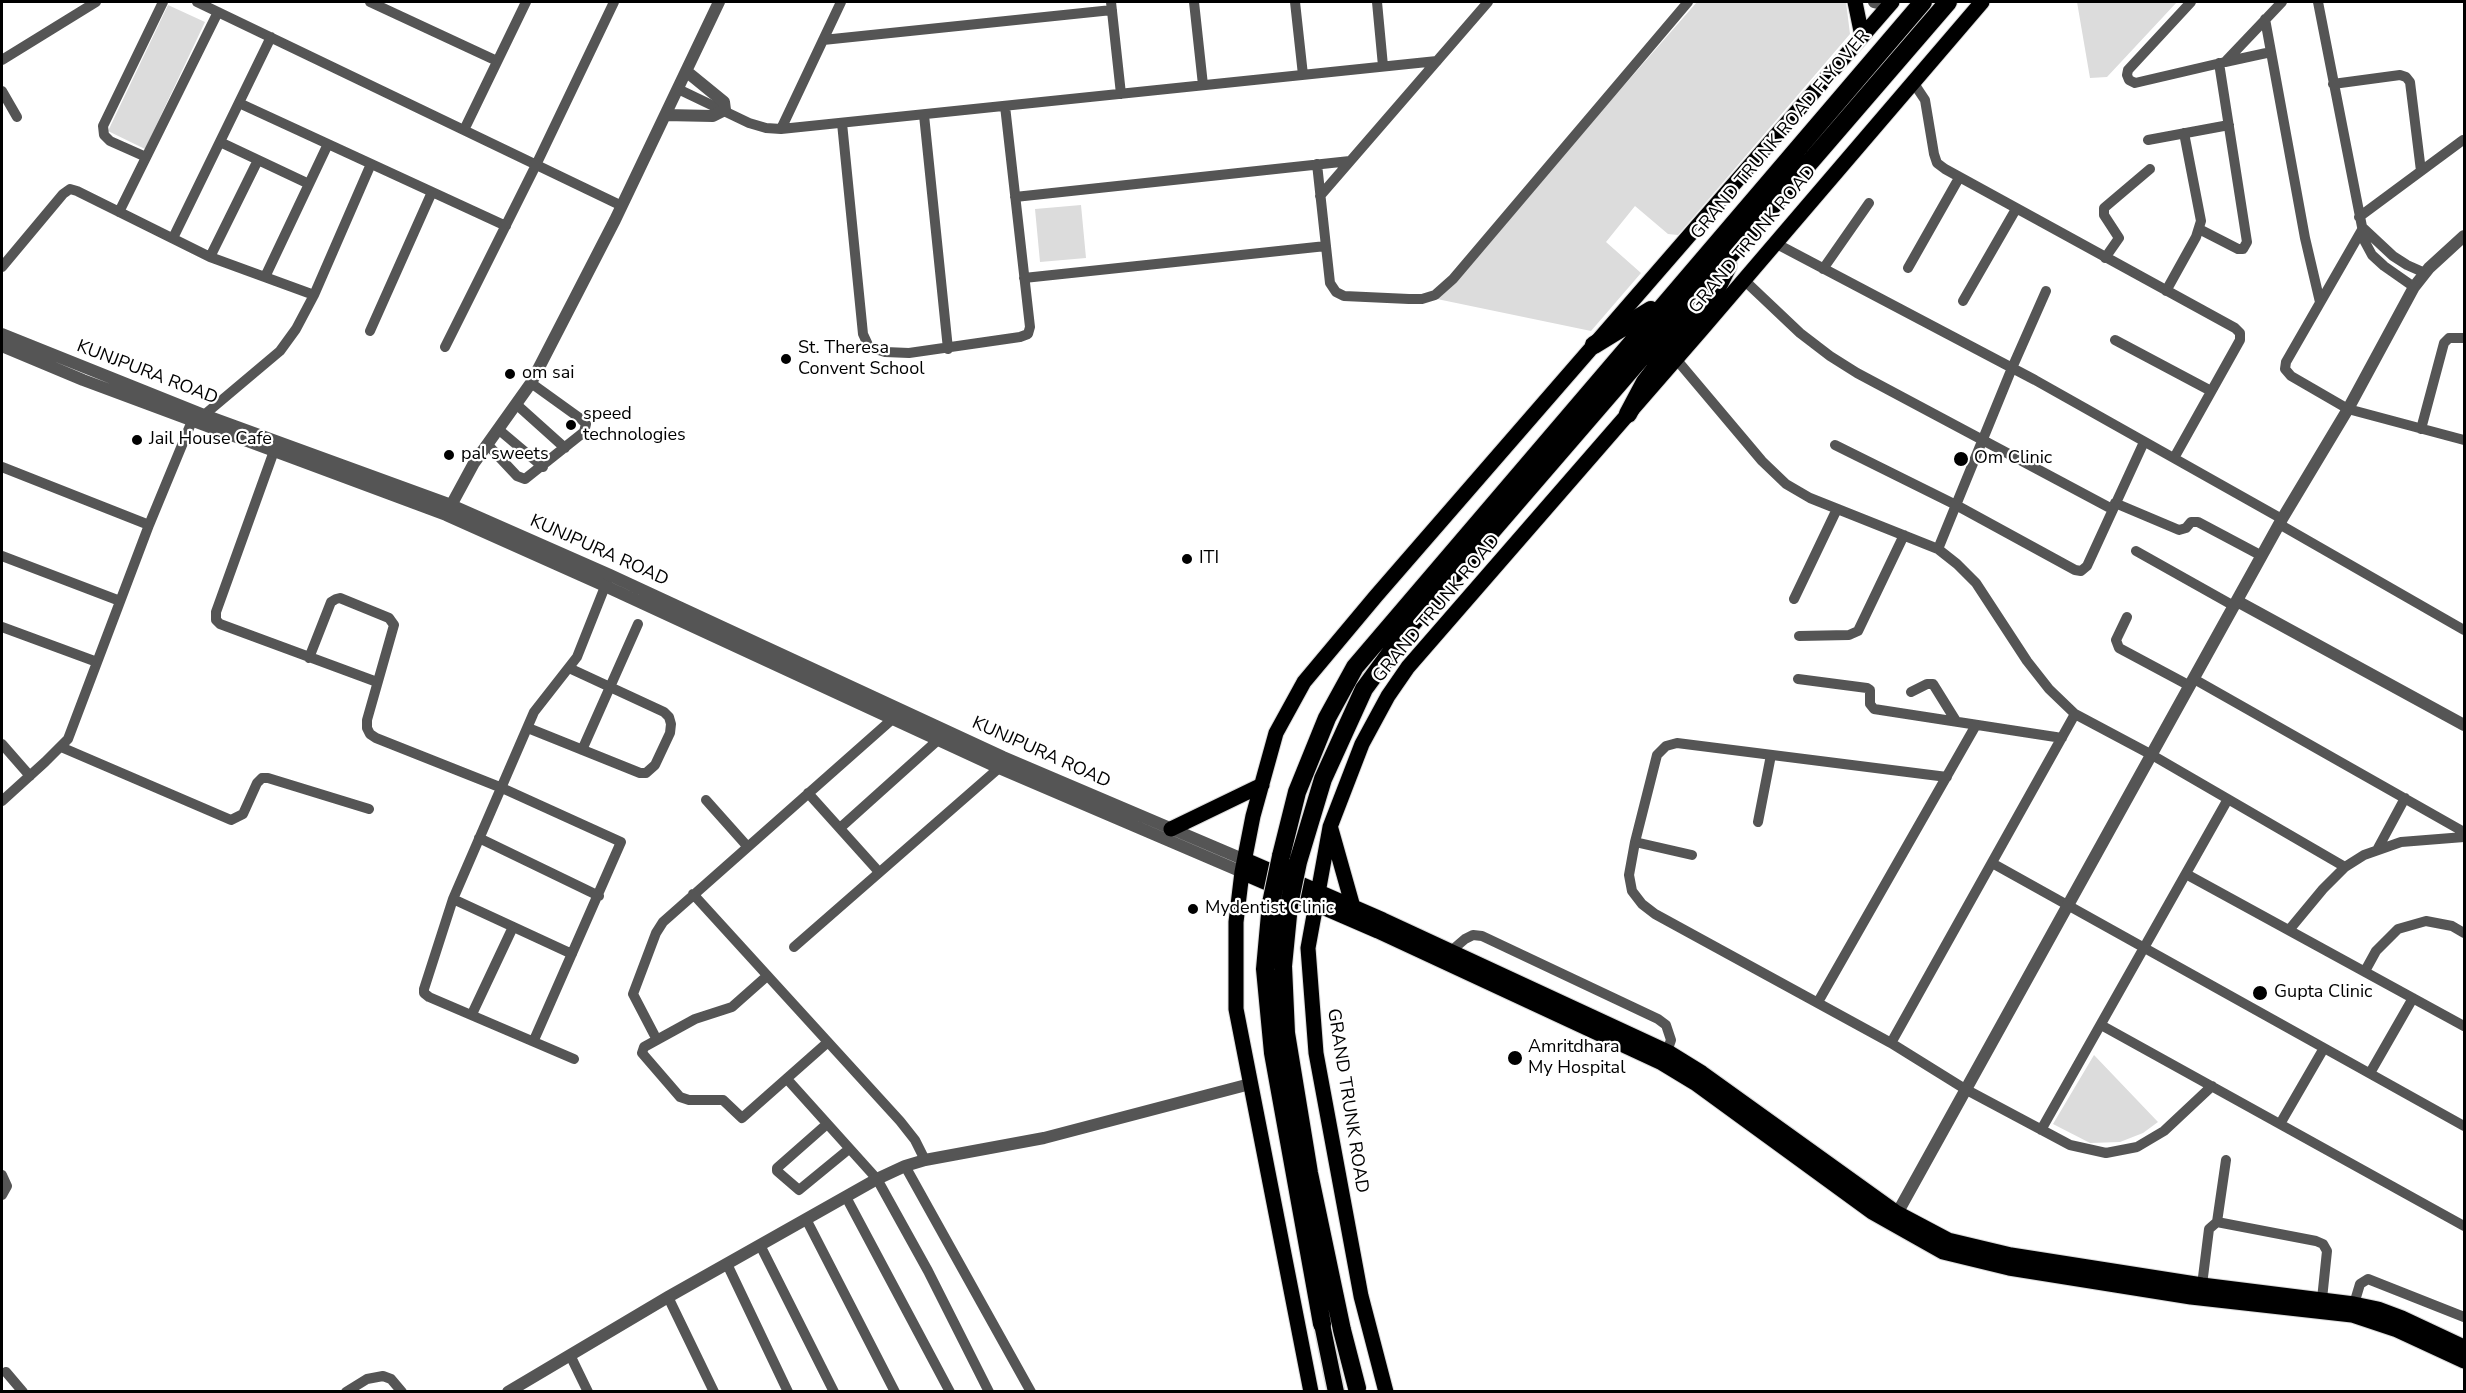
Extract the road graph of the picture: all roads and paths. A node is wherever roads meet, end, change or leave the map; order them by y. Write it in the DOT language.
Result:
graph roads {
  1 [pos="96,2"];
  2 [pos="163,2"];
  3 [pos="197,2"];
  4 [pos="370,2"];
  5 [pos="526,2"];
  6 [pos="614,2"];
  7 [pos="719,2"];
  8 [pos="841,2"];
  9 [pos="1194,2"];
  10 [pos="1295,2"];
  11 [pos="1377,2"];
  12 [pos="1488,2"];
  13 [pos="1688,2"];
  14 [pos="1855,2"];
  15 [pos="1885,2"];
  16 [pos="1923,2"];
  17 [pos="1948,2"];
  18 [pos="1982,2"];
  19 [pos="2191,2"];
  20 [pos="2282,2"];
  21 [pos="2318,2"];
  22 [pos="80,6"];
  23 [pos="1111,6"];
  24 [pos="218,12"];
  25 [pos="2265,19"];
  26 [pos="1862,36"];
  27 [pos="271,37"];
  28 [pos="823,40"];
  29 [pos="2271,52"];
  30 [pos="2,60"];
  31 [pos="1437,60"];
  32 [pos="497,62"];
  33 [pos="2222,62"];
  34 [pos="1383,66"];
  35 [pos="686,71"];
  36 [pos="1303,75"];
  37 [pos="1913,82"];
  38 [pos="2333,84"];
  39 [pos="1203,85"];
  40 [pos="678,89"];
  41 [pos="2,91"];
  42 [pos="1121,94"];
  43 [pos="239,103"];
  44 [pos="1005,106"];
  45 [pos="725,110"];
  46 [pos="665,115"];
  47 [pos="924,115"];
  48 [pos="17,117"];
  49 [pos="842,123"];
  50 [pos="2229,125"];
  51 [pos="781,129"];
  52 [pos="464,130"];
  53 [pos="2184,134"];
  54 [pos="2148,140"];
  55 [pos="2463,140"];
  56 [pos="220,142"];
  57 [pos="328,144"];
  58 [pos="147,157"];
  59 [pos="258,160"];
  60 [pos="1350,161"];
  61 [pos="371,164"];
  62 [pos="1317,164"];
  63 [pos="536,165"];
  64 [pos="2150,169"];
  65 [pos="2421,171"];
  66 [pos="1959,178"];
  67 [pos="309,184"];
  68 [pos="432,192"];
  69 [pos="1320,196"];
  70 [pos="1015,197"];
  71 [pos="1869,203"];
  72 [pos="622,206"];
  73 [pos="2016,209"];
  74 [pos="119,212"];
  75 [pos="2361,222"];
  76 [pos="506,226"];
  77 [pos="2199,229"];
  78 [pos="2464,236"];
  79 [pos="173,238"];
  80 [pos="1775,243"];
  81 [pos="1326,246"];
  82 [pos="1733,250"];
  83 [pos="210,257"];
  84 [pos="2105,258"];
  85 [pos="2407,265"];
  86 [pos="2,267"];
  87 [pos="1908,267"];
  88 [pos="1823,269"];
  89 [pos="2426,273"];
  90 [pos="2398,276"];
  91 [pos="265,277"];
  92 [pos="1024,278"];
  93 [pos="1744,280"];
  94 [pos="2414,287"];
  95 [pos="2046,291"];
  96 [pos="2166,291"];
  97 [pos="314,295"];
  98 [pos="1672,295"];
  99 [pos="1964,301"];
  100 [pos="2320,302"];
  101 [pos="370,331"];
  102 [pos="2464,338"];
  103 [pos="2,339"];
  104 [pos="2115,340"];
  105 [pos="1594,345"];
  106 [pos="445,347"];
  107 [pos="948,349"];
  108 [pos="1676,359"];
  109 [pos="2012,368"];
  110 [pos="531,383"];
  111 [pos="2211,391"];
  112 [pos="516,404"];
  113 [pos="2348,409"];
  114 [pos="1628,414"];
  115 [pos="204,415"];
  116 [pos="192,421"];
  117 [pos="498,429"];
  118 [pos="2421,429"];
  119 [pos="1983,439"];
  120 [pos="2464,440"];
  121 [pos="2144,442"];
  122 [pos="488,444"];
  123 [pos="1835,445"];
  124 [pos="565,448"];
  125 [pos="274,452"];
  126 [pos="2174,458"];
  127 [pos="543,466"];
  128 [pos="2,467"];
  129 [pos="1956,505"];
  130 [pos="2113,506"];
  131 [pos="1837,509"];
  132 [pos="448,510"];
  133 [pos="2281,522"];
  134 [pos="149,525"];
  135 [pos="1904,535"];
  136 [pos="1938,549"];
  137 [pos="2136,551"];
  138 [pos="2,556"];
  139 [pos="2262,556"];
  140 [pos="608,581"];
  141 [pos="1794,599"];
  142 [pos="120,601"];
  143 [pos="2236,603"];
  144 [pos="2127,617"];
  145 [pos="638,624"];
  146 [pos="2,627"];
  147 [pos="2464,630"];
  148 [pos="1799,636"];
  149 [pos="309,658"];
  150 [pos="97,662"];
  151 [pos="569,668"];
  152 [pos="1797,679"];
  153 [pos="376,682"];
  154 [pos="2192,682"];
  155 [pos="610,687"];
  156 [pos="1911,692"];
  157 [pos="2075,714"];
  158 [pos="898,715"];
  159 [pos="1956,721"];
  160 [pos="1976,724"];
  161 [pos="2464,725"];
  162 [pos="528,728"];
  163 [pos="2062,738"];
  164 [pos="938,740"];
  165 [pos="2,744"];
  166 [pos="61,747"];
  167 [pos="582,750"];
  168 [pos="1771,754"];
  169 [pos="2151,755"];
  170 [pos="999,768"];
  171 [pos="30,776"];
  172 [pos="1036,777"];
  173 [pos="1947,777"];
  174 [pos="1262,785"];
  175 [pos="502,788"];
  176 [pos="808,793"];
  177 [pos="2405,798"];
  178 [pos="2228,799"];
  179 [pos="706,800"];
  180 [pos="2,801"];
  181 [pos="369,809"];
  182 [pos="1758,822"];
  183 [pos="1330,826"];
  184 [pos="840,828"];
  185 [pos="2464,832"];
  186 [pos="1169,834"];
  187 [pos="2464,837"];
  188 [pos="479,838"];
  189 [pos="1635,842"];
  190 [pos="747,846"];
  191 [pos="2377,850"];
  192 [pos="1692,855"];
  193 [pos="1290,859"];
  194 [pos="1992,863"];
  195 [pos="1244,866"];
  196 [pos="2345,867"];
  197 [pos="879,872"];
  198 [pos="2186,874"];
  199 [pos="693,894"];
  200 [pos="599,896"];
  201 [pos="1316,898"];
  202 [pos="453,899"];
  203 [pos="1280,904"];
  204 [pos="2068,905"];
  205 [pos="1353,907"];
  206 [pos="513,927"];
  207 [pos="2289,930"];
  208 [pos="2464,933"];
  209 [pos="794,947"];
  210 [pos="2144,948"];
  211 [pos="1451,951"];
  212 [pos="572,954"];
  213 [pos="2365,971"];
  214 [pos="767,976"];
  215 [pos="2414,998"];
  216 [pos="1818,1002"];
  217 [pos="472,1014"];
  218 [pos="2101,1024"];
  219 [pos="2464,1026"];
  220 [pos="534,1040"];
  221 [pos="657,1040"];
  222 [pos="828,1042"];
  223 [pos="1891,1043"];
  224 [pos="2324,1048"];
  225 [pos="1665,1058"];
  226 [pos="574,1059"];
  227 [pos="2370,1073"];
  228 [pos="787,1078"];
  229 [pos="1250,1084"];
  230 [pos="2212,1086"];
  231 [pos="1965,1089"];
  232 [pos="826,1124"];
  233 [pos="2280,1124"];
  234 [pos="2464,1126"];
  235 [pos="2041,1130"];
  236 [pos="849,1149"];
  237 [pos="925,1160"];
  238 [pos="2226,1161"];
  239 [pos="905,1166"];
  240 [pos="2,1175"];
  241 [pos="877,1179"];
  242 [pos="2,1195"];
  243 [pos="846,1197"];
  244 [pos="1894,1218"];
  245 [pos="806,1220"];
  246 [pos="2217,1222"];
  247 [pos="2464,1226"];
  248 [pos="760,1245"];
  249 [pos="727,1264"];
  250 [pos="2195,1289"];
  251 [pos="668,1297"];
  252 [pos="2322,1299"];
  253 [pos="2354,1304"];
  254 [pos="2464,1317"];
  255 [pos="1322,1324"];
  256 [pos="2464,1347"];
  257 [pos="570,1355"];
  258 [pos="2464,1361"];
  259 [pos="6,1372"];
  260 [pos="1358,1390"];
  261 [pos="23,1392"];
  262 [pos="346,1392"];
  263 [pos="402,1392"];
  264 [pos="508,1392"];
  265 [pos="588,1392"];
  266 [pos="714,1392"];
  267 [pos="788,1392"];
  268 [pos="834,1392"];
  269 [pos="895,1392"];
  270 [pos="950,1392"];
  271 [pos="989,1392"];
  272 [pos="1031,1392"];
  273 [pos="1311,1392"];
  274 [pos="1336,1392"];
  275 [pos="1386,1392"];
  1 -- 22 [label="street"];
  2 -- 58 [label="street"];
  3 -- 24 [label="street"];
  4 -- 32 [label="street"];
  5 -- 32 [label="street"];
  6 -- 63 [label="street"];
  7 -- 35 [label="street"];
  8 -- 28 [label="street"];
  9 -- 39 [label="street"];
  10 -- 36 [label="street"];
  11 -- 34 [label="street"];
  12 -- 31 [label="street"];
  13 -- 81 [label="street"];
  14 -- 26 [label="main road"];
  15 -- 26 [label="main road"];
  16 -- 98 [label="highway, GRAND TRUNK ROAD FLYOVER"];
  17 -- 82 [label="highway"];
  18 -- 37 [label="main road, GRAND TRUNK ROAD"];
  19 -- 33 [label="street"];
  20 -- 25 [label="street"];
  21 -- 38 [label="street"];
  22 -- 30 [label="street"];
  23 -- 28 [label="street"];
  23 -- 42 [label="street"];
  24 -- 27 [label="street"];
  24 -- 58 [label="street"];
  25 -- 29 [label="street"];
  25 -- 33 [label="street"];
  26 -- 105 [label="main road"];
  27 -- 43 [label="street"];
  27 -- 52 [label="street"];
  28 -- 51 [label="street"];
  29 -- 33 [label="street"];
  29 -- 100 [label="street"];
  31 -- 34 [label="street"];
  31 -- 60 [label="street"];
  32 -- 52 [label="street"];
  33 -- 50 [label="street"];
  34 -- 36 [label="street"];
  35 -- 40 [label="street"];
  35 -- 45 [label="street"];
  36 -- 39 [label="street"];
  37 -- 66 [label="street"];
  37 -- 80 [label="main road, GRAND TRUNK ROAD"];
  38 -- 65 [label="street"];
  38 -- 75 [label="street"];
  39 -- 42 [label="street"];
  40 -- 45 [label="street"];
  40 -- 46 [label="street"];
  41 -- 48 [label="street"];
  42 -- 44 [label="street"];
  43 -- 56 [label="street"];
  43 -- 57 [label="street"];
  44 -- 47 [label="street"];
  44 -- 70 [label="street"];
  45 -- 46 [label="street"];
  45 -- 51 [label="street"];
  46 -- 72 [label="street"];
  47 -- 49 [label="street"];
  47 -- 107 [label="street"];
  49 -- 51 [label="street"];
  49 -- 107 [label="street"];
  50 -- 53 [label="street"];
  50 -- 77 [label="street"];
  52 -- 63 [label="street"];
  53 -- 54 [label="street"];
  53 -- 77 [label="street"];
  55 -- 65 [label="street"];
  56 -- 59 [label="street"];
  56 -- 79 [label="street"];
  57 -- 61 [label="street"];
  57 -- 67 [label="street"];
  58 -- 74 [label="street"];
  59 -- 67 [label="street"];
  59 -- 83 [label="street"];
  60 -- 62 [label="street"];
  60 -- 69 [label="street"];
  61 -- 68 [label="street"];
  61 -- 97 [label="street"];
  62 -- 69 [label="street"];
  62 -- 70 [label="street"];
  63 -- 72 [label="street"];
  63 -- 76 [label="street"];
  64 -- 84 [label="street"];
  65 -- 75 [label="street"];
  66 -- 73 [label="street"];
  66 -- 87 [label="street"];
  67 -- 91 [label="street"];
  68 -- 76 [label="street"];
  68 -- 101 [label="street"];
  69 -- 81 [label="street"];
  70 -- 92 [label="street"];
  71 -- 88 [label="street"];
  72 -- 110 [label="street"];
  73 -- 84 [label="street"];
  73 -- 99 [label="street"];
  74 -- 79 [label="street"];
  74 -- 86 [label="street"];
  75 -- 85 [label="street"];
  75 -- 90 [label="street"];
  75 -- 100 [label="street"];
  76 -- 106 [label="street"];
  77 -- 96 [label="street"];
  78 -- 89 [label="street"];
  79 -- 83 [label="street"];
  80 -- 88 [label="street"];
  80 -- 93 [label="main road, GRAND TRUNK ROAD"];
  81 -- 92 [label="street"];
  82 -- 114 [label="highway"];
  82 -- 193 [label="highway"];
  83 -- 91 [label="street"];
  84 -- 96 [label="street"];
  85 -- 89 [label="street"];
  85 -- 90 [label="street"];
  88 -- 109 [label="street"];
  89 -- 94 [label="street"];
  90 -- 94 [label="street"];
  91 -- 97 [label="street"];
  92 -- 107 [label="street"];
  93 -- 108 [label="main road, GRAND TRUNK ROAD"];
  93 -- 119 [label="street"];
  94 -- 113 [label="street"];
  95 -- 109 [label="street"];
  96 -- 111 [label="street"];
  97 -- 115 [label="street"];
  98 -- 105 [label="highway"];
  98 -- 193 [label="highway, GRAND TRUNK ROAD FLYOVER"];
  100 -- 113 [label="street"];
  102 -- 118 [label="street"];
  103 -- 115 [label="street, KUNJPURA ROAD"];
  103 -- 116 [label="street, KUNJPURA ROAD"];
  104 -- 111 [label="street"];
  105 -- 174 [label="main road"];
  108 -- 114 [label="main road, GRAND TRUNK ROAD"];
  108 -- 131 [label="street"];
  109 -- 119 [label="street"];
  109 -- 121 [label="street"];
  110 -- 112 [label="street"];
  110 -- 124 [label="street"];
  111 -- 126 [label="street"];
  112 -- 117 [label="street"];
  112 -- 124 [label="street"];
  113 -- 118 [label="street"];
  113 -- 133 [label="street"];
  114 -- 183 [label="main road, GRAND TRUNK ROAD"];
  115 -- 116 [label="street"];
  115 -- 132 [label="street, KUNJPURA ROAD"];
  116 -- 125 [label="street, KUNJPURA ROAD"];
  116 -- 134 [label="street"];
  117 -- 122 [label="street"];
  117 -- 127 [label="street"];
  118 -- 120 [label="street"];
  119 -- 129 [label="street"];
  119 -- 130 [label="street"];
  121 -- 126 [label="street"];
  121 -- 130 [label="street"];
  122 -- 127 [label="street"];
  122 -- 132 [label="street"];
  123 -- 129 [label="street"];
  124 -- 127 [label="street"];
  125 -- 132 [label="street, KUNJPURA ROAD"];
  125 -- 149 [label="street"];
  126 -- 133 [label="street"];
  128 -- 134 [label="street"];
  129 -- 130 [label="street"];
  129 -- 136 [label="street"];
  130 -- 139 [label="street"];
  131 -- 135 [label="street"];
  131 -- 141 [label="street"];
  132 -- 140 [label="street, KUNJPURA ROAD"];
  133 -- 139 [label="street"];
  133 -- 147 [label="street"];
  134 -- 142 [label="street"];
  135 -- 136 [label="street"];
  135 -- 148 [label="street"];
  136 -- 157 [label="street"];
  137 -- 143 [label="street"];
  138 -- 142 [label="street"];
  139 -- 143 [label="street"];
  140 -- 151 [label="street"];
  140 -- 158 [label="street, KUNJPURA ROAD"];
  142 -- 150 [label="street"];
  143 -- 154 [label="street"];
  143 -- 161 [label="street"];
  144 -- 154 [label="street"];
  145 -- 155 [label="street"];
  146 -- 150 [label="street"];
  149 -- 153 [label="street"];
  149 -- 153 [label="street"];
  150 -- 166 [label="street"];
  151 -- 155 [label="street"];
  151 -- 162 [label="street"];
  152 -- 159 [label="street"];
  153 -- 175 [label="street"];
  154 -- 169 [label="street"];
  154 -- 177 [label="street"];
  155 -- 167 [label="street"];
  155 -- 167 [label="street"];
  156 -- 159 [label="street"];
  157 -- 163 [label="street"];
  157 -- 169 [label="street"];
  158 -- 164 [label="street, KUNJPURA ROAD"];
  158 -- 172 [label="street, KUNJPURA ROAD"];
  158 -- 176 [label="street"];
  159 -- 160 [label="street"];
  160 -- 163 [label="street"];
  160 -- 173 [label="street"];
  162 -- 167 [label="street"];
  162 -- 175 [label="street"];
  163 -- 194 [label="street"];
  164 -- 170 [label="street, KUNJPURA ROAD"];
  164 -- 184 [label="street"];
  165 -- 171 [label="street"];
  166 -- 171 [label="street"];
  166 -- 181 [label="street"];
  168 -- 173 [label="street"];
  168 -- 182 [label="street"];
  168 -- 189 [label="street"];
  169 -- 178 [label="street"];
  169 -- 204 [label="street"];
  170 -- 172 [label="street, KUNJPURA ROAD"];
  170 -- 197 [label="street"];
  171 -- 180 [label="street"];
  172 -- 186 [label="street, KUNJPURA ROAD"];
  173 -- 216 [label="street"];
  174 -- 186 [label="main road"];
  174 -- 195 [label="main road"];
  175 -- 188 [label="street"];
  175 -- 200 [label="street"];
  176 -- 184 [label="street"];
  176 -- 190 [label="street"];
  177 -- 185 [label="street"];
  177 -- 191 [label="street"];
  178 -- 196 [label="street"];
  178 -- 198 [label="street"];
  179 -- 190 [label="street"];
  183 -- 201 [label="main road, GRAND TRUNK ROAD"];
  183 -- 205 [label="main road"];
  184 -- 197 [label="street"];
  186 -- 195 [label="street, KUNJPURA ROAD"];
  187 -- 191 [label="street"];
  188 -- 200 [label="street"];
  188 -- 202 [label="street"];
  189 -- 192 [label="street"];
  189 -- 216 [label="street"];
  190 -- 199 [label="street"];
  191 -- 196 [label="street"];
  193 -- 203 [label="highway, bridge"];
  194 -- 204 [label="street"];
  194 -- 223 [label="street"];
  195 -- 201 [label="main road"];
  195 -- 229 [label="main road"];
  196 -- 207 [label="street"];
  197 -- 209 [label="street"];
  198 -- 207 [label="street"];
  198 -- 210 [label="street"];
  199 -- 214 [label="street"];
  199 -- 221 [label="street"];
  200 -- 212 [label="street"];
  201 -- 205 [label="main road"];
  201 -- 225 [label="main road"];
  201 -- 275 [label="main road, GRAND TRUNK ROAD"];
  202 -- 206 [label="street"];
  202 -- 217 [label="street"];
  203 -- 255 [label="highway"];
  203 -- 260 [label="highway"];
  204 -- 210 [label="street"];
  204 -- 231 [label="street"];
  205 -- 211 [label="main road"];
  206 -- 212 [label="street"];
  206 -- 217 [label="street"];
  207 -- 213 [label="street"];
  208 -- 213 [label="street"];
  210 -- 218 [label="street"];
  210 -- 224 [label="street"];
  211 -- 225 [label="main road"];
  211 -- 225 [label="street"];
  212 -- 220 [label="street"];
  213 -- 215 [label="street"];
  214 -- 221 [label="street"];
  214 -- 222 [label="street"];
  215 -- 219 [label="street"];
  215 -- 227 [label="street"];
  216 -- 223 [label="street"];
  217 -- 220 [label="street"];
  218 -- 230 [label="street"];
  218 -- 235 [label="street"];
  220 -- 226 [label="street"];
  221 -- 228 [label="street"];
  222 -- 228 [label="street"];
  222 -- 237 [label="street"];
  223 -- 231 [label="street"];
  224 -- 227 [label="street"];
  224 -- 233 [label="street"];
  225 -- 244 [label="main road"];
  227 -- 234 [label="street"];
  228 -- 232 [label="street"];
  229 -- 237 [label="street"];
  229 -- 273 [label="main road"];
  230 -- 233 [label="street"];
  230 -- 235 [label="street"];
  231 -- 235 [label="street"];
  231 -- 244 [label="street"];
  232 -- 236 [label="street"];
  232 -- 236 [label="street"];
  233 -- 247 [label="street"];
  236 -- 241 [label="street"];
  237 -- 239 [label="street"];
  238 -- 246 [label="street"];
  239 -- 241 [label="street"];
  239 -- 272 [label="street"];
  240 -- 242 [label="street"];
  241 -- 243 [label="street"];
  241 -- 271 [label="street"];
  243 -- 245 [label="street"];
  243 -- 270 [label="street"];
  244 -- 250 [label="main road"];
  245 -- 248 [label="street"];
  245 -- 269 [label="street"];
  246 -- 250 [label="street"];
  246 -- 252 [label="street"];
  248 -- 249 [label="street"];
  248 -- 268 [label="street"];
  249 -- 251 [label="street"];
  249 -- 267 [label="street"];
  250 -- 252 [label="main road"];
  250 -- 258 [label="main road"];
  251 -- 257 [label="street"];
  251 -- 266 [label="street"];
  252 -- 253 [label="main road"];
  253 -- 254 [label="street"];
  253 -- 256 [label="main road"];
  255 -- 274 [label="highway"];
  257 -- 264 [label="street"];
  257 -- 265 [label="street"];
  259 -- 261 [label="street"];
  262 -- 263 [label="street"];
}
